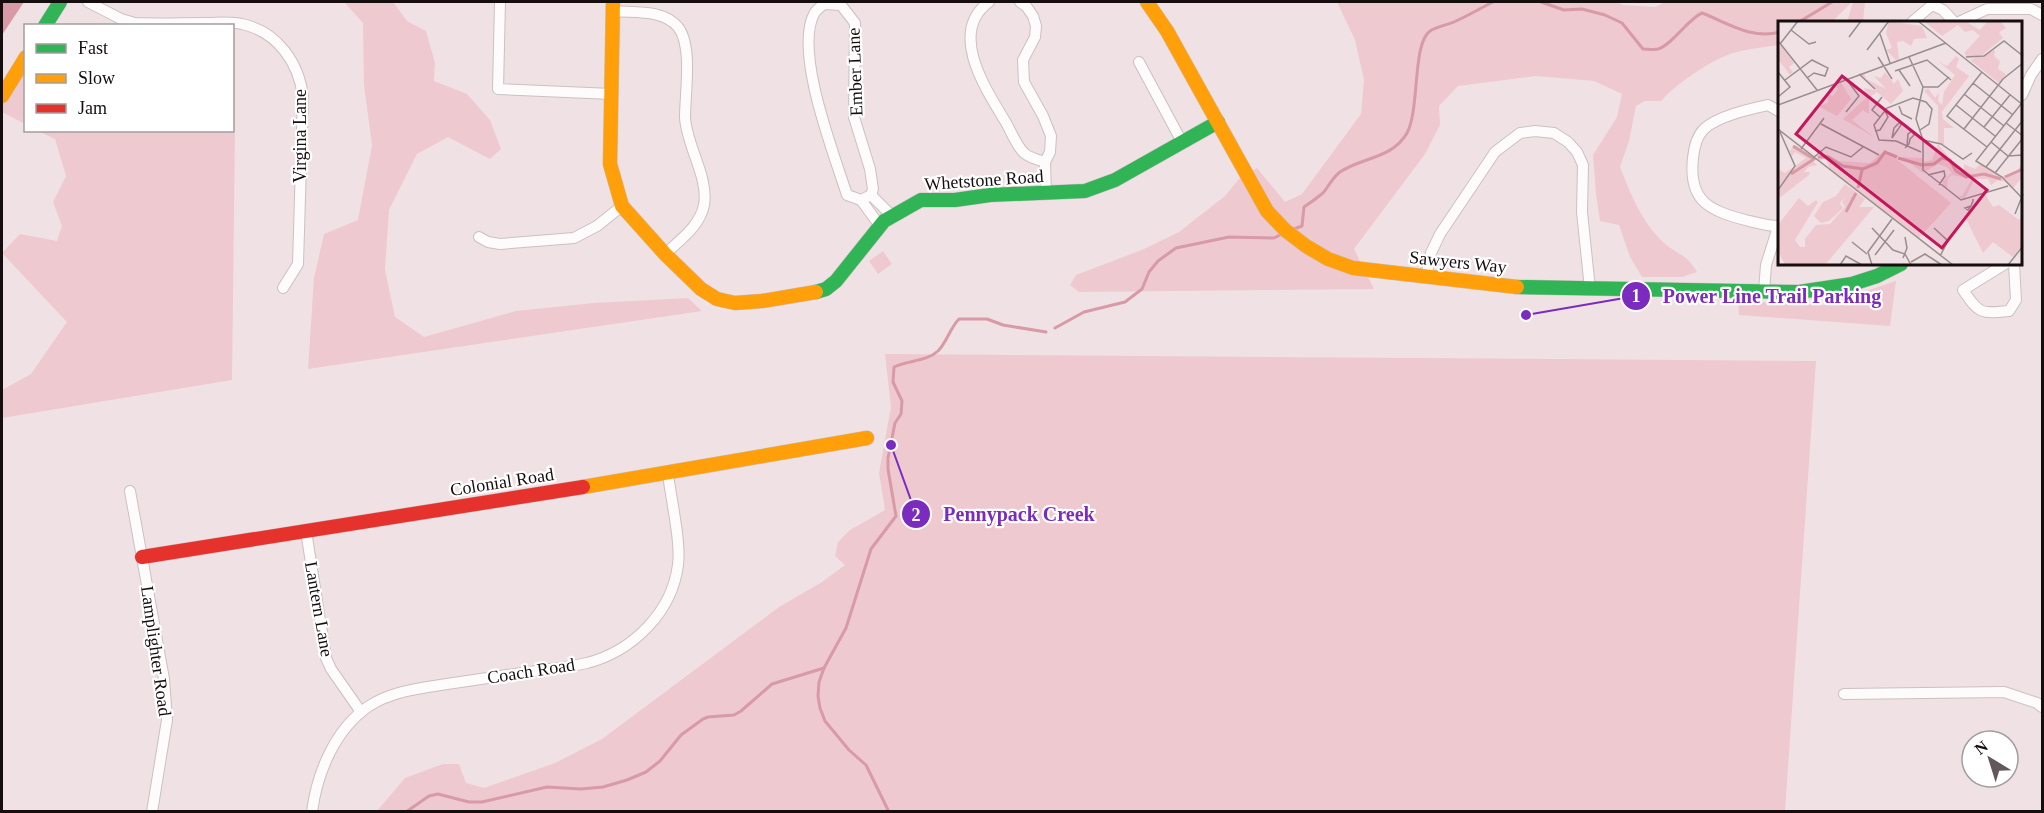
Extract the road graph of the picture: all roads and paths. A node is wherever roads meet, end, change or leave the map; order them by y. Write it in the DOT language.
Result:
graph roads {
  1 [pos="60,2"];
  2 [pos="88,2"];
  3 [pos="500,2"];
  4 [pos="989,2"];
  5 [pos="1020,2"];
  6 [pos="1146,2"];
  7 [pos="1986,5"];
  8 [pos="2031,5"];
  9 [pos="614,6"];
  10 [pos="2043,15"];
  11 [pos="1913,21"];
  12 [pos="1953,21"];
  13 [pos="1961,21"];
  14 [pos="46,24"];
  15 [pos="2043,59"];
  16 [pos="24,60"];
  17 [pos="1139,62"];
  18 [pos="2023,93"];
  19 [pos="612,94"];
  20 [pos="2,96"];
  21 [pos="1778,111"];
  22 [pos="1218,122"];
  23 [pos="1182,142"];
  24 [pos="1045,162"];
  25 [pos="1046,194"];
  26 [pos="871,195"];
  27 [pos="861,200"];
  28 [pos="622,206"];
  29 [pos="892,216"];
  30 [pos="880,226"];
  31 [pos="1778,226"];
  32 [pos="1778,229"];
  33 [pos="479,237"];
  34 [pos="665,254"];
  35 [pos="1898,266"];
  36 [pos="2002,266"];
  37 [pos="2014,266"];
  38 [pos="1426,277"];
  39 [pos="283,288"];
  40 [pos="1590,289"];
  41 [pos="1764,291"];
  42 [pos="867,438"];
  43 [pos="668,474"];
  44 [pos="130,491"];
  45 [pos="306,531"];
  46 [pos="142,557"];
  47 [pos="1844,694"];
  48 [pos="2043,707"];
  49 [pos="361,712"];
  50 [pos="152,812"];
  51 [pos="312,812"];
  1 -- 14 [label="street"];
  2 -- 39 [label="street, Virgina Lane"];
  3 -- 19 [label="street"];
  4 -- 24 [label="street"];
  5 -- 24 [label="street"];
  6 -- 22 [label="street, Sawyers Way"];
  7 -- 8 [label="street"];
  7 -- 13 [label="street"];
  8 -- 10 [label="street"];
  9 -- 19 [label="street, Whetstone Road"];
  9 -- 34 [label="street"];
  11 -- 12 [label="street"];
  15 -- 18 [label="street"];
  16 -- 20 [label="street"];
  17 -- 23 [label="street"];
  19 -- 28 [label="street, Whetstone Road"];
  21 -- 31 [label="street"];
  22 -- 23 [label="street, Whetstone Road"];
  22 -- 38 [label="street, Sawyers Way"];
  23 -- 25 [label="street, Whetstone Road"];
  24 -- 25 [label="street"];
  25 -- 29 [label="street, Whetstone Road"];
  26 -- 27 [label="street"];
  26 -- 27 [label="street, Ember Lane"];
  26 -- 29 [label="street"];
  27 -- 30 [label="street, Ember Lane"];
  28 -- 33 [label="street"];
  28 -- 34 [label="street, Whetstone Road"];
  29 -- 30 [label="street, Whetstone Road"];
  30 -- 34 [label="street, Whetstone Road"];
  32 -- 41 [label="street"];
  35 -- 41 [label="street, Sawyers Way"];
  36 -- 37 [label="street"];
  38 -- 40 [label="street, Sawyers Way"];
  38 -- 40 [label="street"];
  40 -- 41 [label="street, Sawyers Way"];
  42 -- 43 [label="street, Colonial Road"];
  43 -- 45 [label="street, Colonial Road"];
  43 -- 49 [label="street, Coach Road"];
  44 -- 46 [label="street, Lamplighter Road"];
  45 -- 46 [label="street, Colonial Road"];
  45 -- 49 [label="street, Lantern Lane"];
  46 -- 50 [label="street, Lamplighter Road"];
  47 -- 48 [label="street"];
  49 -- 51 [label="street, Coach Road"];
}
